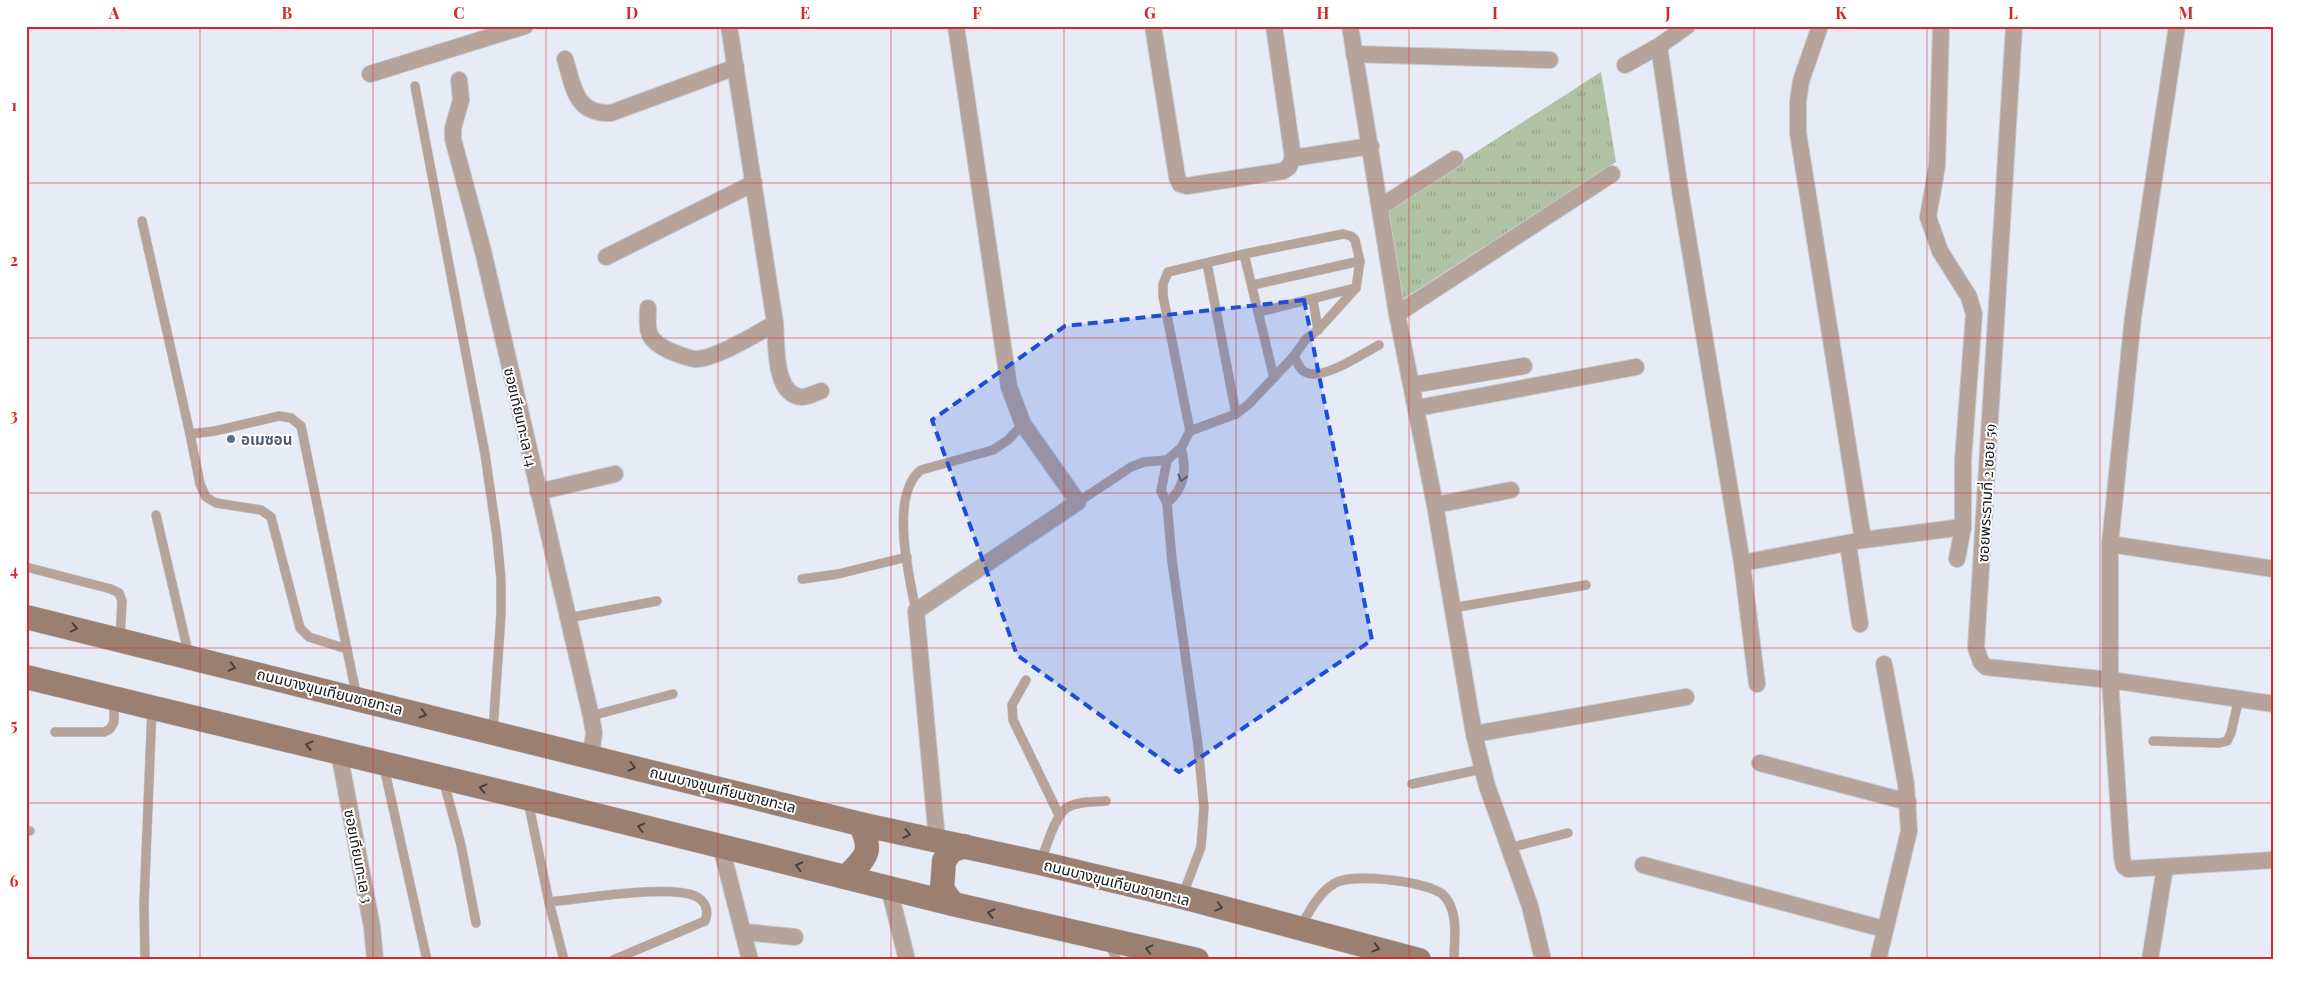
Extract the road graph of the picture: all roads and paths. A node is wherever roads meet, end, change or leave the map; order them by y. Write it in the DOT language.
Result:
graph roads {
  1 [pos="525,26"];
  2 [pos="729,26"];
  3 [pos="956,26"];
  4 [pos="1153,26"];
  5 [pos="1274,26"];
  6 [pos="1350,26"];
  7 [pos="1687,26"];
  8 [pos="1820,26"];
  9 [pos="1941,26"];
  10 [pos="2014,26"];
  11 [pos="2177,26"];
  12 [pos="1659,46"];
  13 [pos="1354,54"];
  14 [pos="565,59"];
  15 [pos="1550,60"];
  16 [pos="1625,65"];
  17 [pos="736,67"];
  18 [pos="370,74"];
  19 [pos="459,80"];
  20 [pos="415,86"];
  21 [pos="1371,146"];
  22 [pos="1293,158"];
  23 [pos="1455,159"];
  24 [pos="1612,174"];
  25 [pos="754,183"];
  26 [pos="1380,207"];
  27 [pos="142,221"];
  28 [pos="1244,254"];
  29 [pos="606,257"];
  30 [pos="1360,262"];
  31 [pos="1207,263"];
  32 [pos="1253,285"];
  33 [pos="1356,288"];
  34 [pos="1312,300"];
  35 [pos="648,308"];
  36 [pos="1259,312"];
  37 [pos="1397,314"];
  38 [pos="775,323"];
  39 [pos="1318,330"];
  40 [pos="1379,344"];
  41 [pos="1294,356"];
  42 [pos="1524,366"];
  43 [pos="1636,367"];
  44 [pos="1274,378"];
  45 [pos="1412,385"];
  46 [pos="821,391"];
  47 [pos="1417,408"];
  48 [pos="1236,414"];
  49 [pos="1023,424"];
  50 [pos="1190,431"];
  51 [pos="190,434"];
  52 [pos="1180,448"];
  53 [pos="1168,460"];
  54 [pos="615,474"];
  55 [pos="1511,490"];
  56 [pos="538,492"];
  57 [pos="1078,502"];
  58 [pos="1167,503"];
  59 [pos="1435,505"];
  60 [pos="156,515"];
  61 [pos="1963,527"];
  62 [pos="1856,542"];
  63 [pos="2110,544"];
  64 [pos="907,557"];
  65 [pos="1957,559"];
  66 [pos="1742,563"];
  67 [pos="26,568"];
  68 [pos="2274,568"];
  69 [pos="802,579"];
  70 [pos="1586,585"];
  71 [pos="657,601"];
  72 [pos="1452,608"];
  73 [pos="916,611"];
  74 [pos="26,617"];
  75 [pos="568,618"];
  76 [pos="1860,624"];
  77 [pos="120,640"];
  78 [pos="347,649"];
  79 [pos="190,656"];
  80 [pos="1884,664"];
  81 [pos="26,677"];
  82 [pos="1026,680"];
  83 [pos="2110,680"];
  84 [pos="1757,684"];
  85 [pos="673,694"];
  86 [pos="1686,697"];
  87 [pos="114,698"];
  88 [pos="357,698"];
  89 [pos="2238,698"];
  90 [pos="2274,704"];
  91 [pos="152,708"];
  92 [pos="591,716"];
  93 [pos="55,732"];
  94 [pos="493,732"];
  95 [pos="1474,734"];
  96 [pos="2153,741"];
  97 [pos="339,753"];
  98 [pos="591,756"];
  99 [pos="1760,763"];
  100 [pos="384,764"];
  101 [pos="1482,769"];
  102 [pos="443,779"];
  103 [pos="1412,784"];
  104 [pos="527,798"];
  105 [pos="1106,801"];
  106 [pos="1908,802"];
  107 [pos="1059,815"];
  108 [pos="860,824"];
  109 [pos="1568,834"];
  110 [pos="937,840"];
  111 [pos="964,846"];
  112 [pos="721,847"];
  113 [pos="1509,848"];
  114 [pos="2274,860"];
  115 [pos="1040,863"];
  116 [pos="1643,865"];
  117 [pos="2165,867"];
  118 [pos="846,878"];
  119 [pos="889,888"];
  120 [pos="1182,897"];
  121 [pos="549,902"];
  122 [pos="953,904"];
  123 [pos="476,923"];
  124 [pos="1299,928"];
  125 [pos="1884,929"];
  126 [pos="745,932"];
  127 [pos="795,937"];
  128 [pos="1112,949"];
  129 [pos="145,960"];
  130 [pos="375,960"];
  131 [pos="427,960"];
  132 [pos="564,960"];
  133 [pos="613,960"];
  134 [pos="750,960"];
  135 [pos="907,960"];
  136 [pos="1197,960"];
  137 [pos="1420,960"];
  138 [pos="1454,960"];
  139 [pos="1544,960"];
  140 [pos="1878,960"];
  141 [pos="2150,960"];
  1 -- 18 [label="street"];
  2 -- 17 [label="street"];
  3 -- 49 [label="street"];
  4 -- 22 [label="street"];
  5 -- 22 [label="street"];
  6 -- 13 [label="street"];
  7 -- 12 [label="street"];
  8 -- 62 [label="street"];
  9 -- 61 [label="street"];
  10 -- 83 [label="street, ซอยพระรามที่ 2 ซอย 59"];
  11 -- 63 [label="street"];
  12 -- 16 [label="street"];
  12 -- 66 [label="street"];
  13 -- 15 [label="street"];
  13 -- 21 [label="street"];
  14 -- 17 [label="street"];
  17 -- 25 [label="street"];
  19 -- 56 [label="street, ซอยเทียนทะเล 14"];
  20 -- 94 [label="lane"];
  21 -- 22 [label="street"];
  21 -- 26 [label="street"];
  23 -- 26 [label="street"];
  24 -- 37 [label="street"];
  25 -- 29 [label="street"];
  25 -- 38 [label="street"];
  26 -- 37 [label="street"];
  27 -- 51 [label="lane"];
  28 -- 30 [label="lane"];
  28 -- 31 [label="lane"];
  28 -- 32 [label="lane"];
  30 -- 32 [label="lane"];
  30 -- 33 [label="lane"];
  31 -- 48 [label="lane"];
  31 -- 50 [label="lane"];
  32 -- 36 [label="lane"];
  33 -- 34 [label="lane"];
  33 -- 39 [label="lane"];
  34 -- 36 [label="lane"];
  34 -- 39 [label="lane"];
  35 -- 38 [label="street"];
  36 -- 44 [label="lane"];
  37 -- 45 [label="street"];
  38 -- 46 [label="street"];
  39 -- 41 [label="lane"];
  40 -- 41 [label="lane"];
  41 -- 44 [label="lane"];
  42 -- 45 [label="street"];
  43 -- 47 [label="street"];
  44 -- 48 [label="lane"];
  45 -- 47 [label="street"];
  47 -- 59 [label="street"];
  48 -- 50 [label="lane"];
  49 -- 57 [label="street"];
  49 -- 64 [label="lane"];
  50 -- 52 [label="lane"];
  51 -- 78 [label="lane"];
  51 -- 78 [label="lane"];
  52 -- 53 [label="lane"];
  52 -- 58 [label="lane, one-way"];
  53 -- 57 [label="lane"];
  53 -- 58 [label="lane"];
  54 -- 56 [label="street"];
  55 -- 59 [label="street"];
  56 -- 75 [label="street, ซอยเทียนทะเล 14"];
  57 -- 73 [label="street"];
  58 -- 120 [label="lane"];
  59 -- 72 [label="street"];
  60 -- 79 [label="lane"];
  61 -- 62 [label="street"];
  61 -- 65 [label="street"];
  62 -- 66 [label="street"];
  62 -- 76 [label="street"];
  63 -- 68 [label="street"];
  63 -- 83 [label="street"];
  64 -- 69 [label="lane"];
  64 -- 73 [label="lane"];
  66 -- 84 [label="street"];
  67 -- 77 [label="lane"];
  70 -- 72 [label="lane"];
  71 -- 75 [label="lane"];
  72 -- 95 [label="street"];
  73 -- 110 [label="street"];
  74 -- 77 [label="main road, ถนนบางขุนเทียนชายทะเล, one-way"];
  75 -- 92 [label="street, ซอยเทียนทะเล 14"];
  77 -- 79 [label="main road, ถนนบางขุนเทียนชายทะเล"];
  78 -- 88 [label="lane"];
  79 -- 88 [label="main road, ถนนบางขุนเทียนชายทะเล, one-way"];
  80 -- 106 [label="street"];
  81 -- 87 [label="main road"];
  82 -- 107 [label="lane"];
  83 -- 89 [label="street, ซอยพระรามที่ 2 ซอย 59"];
  83 -- 117 [label="street"];
  85 -- 92 [label="lane"];
  86 -- 95 [label="street"];
  87 -- 91 [label="main road"];
  87 -- 93 [label="lane"];
  88 -- 94 [label="main road, ถนนบางขุนเทียนชายทะเล, one-way"];
  89 -- 90 [label="street, ซอยพระรามที่ 2 ซอย 59"];
  89 -- 96 [label="lane"];
  97 -- 91 [label="main road, one-way"];
  91 -- 129 [label="lane"];
  92 -- 98 [label="street, ซอยเทียนทะเล 14"];
  94 -- 98 [label="main road, ถนนบางขุนเทียนชายทะเล"];
  95 -- 101 [label="street"];
  97 -- 100 [label="main road"];
  97 -- 130 [label="street, ซอยเทียนทะเล 3"];
  98 -- 108 [label="main road, ถนนบางขุนเทียนชายทะเล, one-way"];
  99 -- 106 [label="street"];
  100 -- 102 [label="main road"];
  100 -- 131 [label="lane"];
  101 -- 103 [label="lane"];
  101 -- 113 [label="street"];
  104 -- 102 [label="main road, one-way"];
  102 -- 123 [label="lane"];
  112 -- 104 [label="main road, one-way"];
  104 -- 121 [label="lane"];
  105 -- 107 [label="lane"];
  106 -- 125 [label="street"];
  107 -- 115 [label="lane"];
  108 -- 110 [label="main road, ถนนบางขุนเทียนชายทะเล, one-way"];
  108 -- 118 [label="main road"];
  109 -- 113 [label="lane"];
  110 -- 111 [label="main road, ถนนบางขุนเทียนชายทะเล"];
  111 -- 115 [label="main road, ถนนบางขุนเทียนชายทะเล"];
  111 -- 122 [label="main road"];
  118 -- 112 [label="main road, one-way"];
  112 -- 126 [label="street"];
  113 -- 139 [label="street"];
  114 -- 117 [label="street"];
  115 -- 120 [label="main road, ถนนบางขุนเทียนชายทะเล"];
  116 -- 125 [label="street"];
  117 -- 141 [label="street"];
  118 -- 119 [label="main road"];
  119 -- 122 [label="main road"];
  119 -- 135 [label="street"];
  120 -- 124 [label="main road, ถนนบางขุนเทียนชายทะเล, one-way"];
  121 -- 132 [label="lane"];
  121 -- 133 [label="lane"];
  128 -- 122 [label="main road, one-way"];
  124 -- 137 [label="main road, ถนนบางขุนเทียนชายทะเล, one-way"];
  124 -- 138 [label="lane"];
  125 -- 140 [label="street"];
  126 -- 127 [label="street"];
  126 -- 134 [label="street"];
  136 -- 128 [label="main road, one-way"];
}
